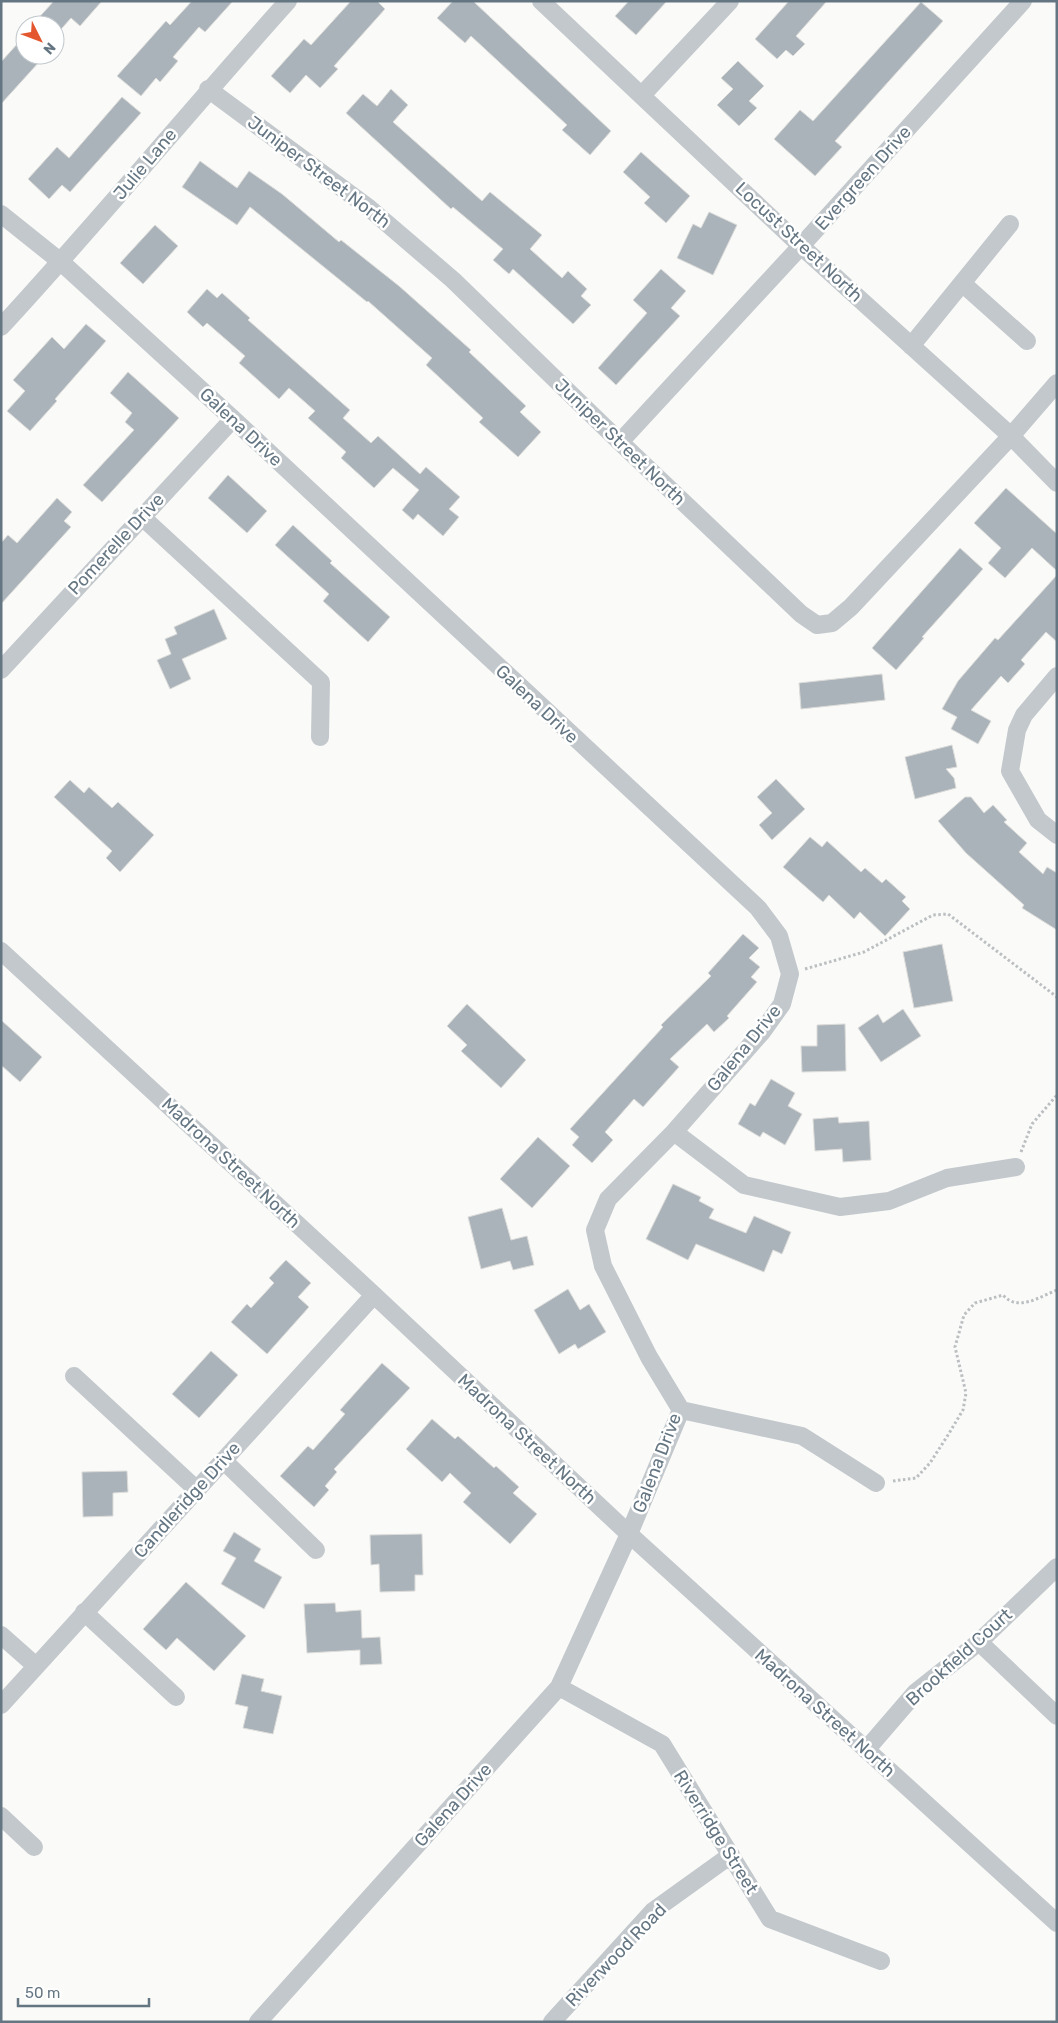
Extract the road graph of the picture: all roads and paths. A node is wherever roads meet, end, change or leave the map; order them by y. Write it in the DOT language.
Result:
graph roads {
  1 [pos="288,1"];
  2 [pos="541,1"];
  3 [pos="730,1"];
  4 [pos="1023,1"];
  5 [pos="208,89"];
  6 [pos="642,94"];
  7 [pos="1,214"];
  8 [pos="1010,224"];
  9 [pos="801,246"];
  10 [pos="61,262"];
  11 [pos="962,283"];
  12 [pos="1,327"];
  13 [pos="1027,341"];
  14 [pos="911,346"];
  15 [pos="1057,383"];
  16 [pos="233,419"];
  17 [pos="1011,436"];
  18 [pos="620,442"];
  19 [pos="1057,483"];
  20 [pos="142,516"];
  21 [pos="1,670"];
  22 [pos="1057,676"];
  23 [pos="320,737"];
  24 [pos="1057,835"];
  25 [pos="1,951"];
  26 [pos="790,974"];
  27 [pos="1057,997"];
  28 [pos="1057,1095"];
  29 [pos="674,1132"];
  30 [pos="1016,1167"];
  31 [pos="1057,1290"];
  32 [pos="374,1295"];
  33 [pos="74,1376"];
  34 [pos="681,1410"];
  35 [pos="223,1460"];
  36 [pos="876,1483"];
  37 [pos="196,1489"];
  38 [pos="629,1534"];
  39 [pos="316,1550"];
  40 [pos="1057,1567"];
  41 [pos="84,1612"];
  42 [pos="1,1635"];
  43 [pos="979,1642"];
  44 [pos="36,1666"];
  45 [pos="559,1687"];
  46 [pos="176,1697"];
  47 [pos="1,1705"];
  48 [pos="1057,1716"];
  49 [pos="866,1750"];
  50 [pos="1,1816"];
  51 [pos="34,1847"];
  52 [pos="731,1855"];
  53 [pos="1057,1923"];
  54 [pos="881,1961"];
  55 [pos="258,2022"];
  56 [pos="552,2022"];
  1 -- 5 [label="street, Julie Lane"];
  2 -- 6 [label="street, Locust Street North"];
  3 -- 6 [label="street"];
  4 -- 9 [label="street, Evergreen Drive"];
  5 -- 10 [label="street, Julie Lane"];
  5 -- 18 [label="street, Juniper Street North"];
  6 -- 9 [label="street, Locust Street North"];
  7 -- 10 [label="street, Galena Drive"];
  8 -- 11 [label="street"];
  9 -- 14 [label="street, Locust Street North"];
  9 -- 18 [label="street, Evergreen Drive"];
  10 -- 12 [label="street, Julie Lane"];
  10 -- 16 [label="street, Galena Drive"];
  11 -- 13 [label="street"];
  11 -- 14 [label="street"];
  14 -- 17 [label="street, Locust Street North"];
  15 -- 17 [label="street"];
  16 -- 20 [label="street, Pomerelle Drive"];
  16 -- 26 [label="street, Galena Drive"];
  17 -- 18 [label="street, Juniper Street North"];
  17 -- 19 [label="street, Locust Street North"];
  20 -- 21 [label="street, Pomerelle Drive"];
  20 -- 23 [label="street"];
  22 -- 24 [label="street"];
  25 -- 32 [label="street, Madrona Street North"];
  26 -- 27 [label="path"];
  26 -- 29 [label="street, Galena Drive"];
  28 -- 30 [label="path"];
  29 -- 30 [label="street"];
  29 -- 34 [label="street, Galena Drive"];
  31 -- 36 [label="path"];
  32 -- 35 [label="street, Candleridge Drive"];
  32 -- 38 [label="street, Madrona Street North"];
  33 -- 37 [label="street"];
  34 -- 36 [label="street"];
  34 -- 38 [label="street, Galena Drive"];
  35 -- 37 [label="street, Candleridge Drive"];
  35 -- 39 [label="street"];
  37 -- 41 [label="street, Candleridge Drive"];
  38 -- 45 [label="street, Galena Drive"];
  38 -- 49 [label="street, Madrona Street North"];
  40 -- 43 [label="street, Brookfield Court"];
  41 -- 44 [label="street, Candleridge Drive"];
  41 -- 46 [label="street"];
  42 -- 44 [label="street"];
  43 -- 48 [label="street"];
  43 -- 49 [label="street, Brookfield Court"];
  44 -- 47 [label="street, Candleridge Drive"];
  45 -- 52 [label="street, Riverridge Street"];
  45 -- 55 [label="street, Galena Drive"];
  49 -- 53 [label="street, Madrona Street North"];
  50 -- 51 [label="street"];
  52 -- 54 [label="street, Riverridge Street"];
  52 -- 56 [label="street, Riverwood Road"];
}
